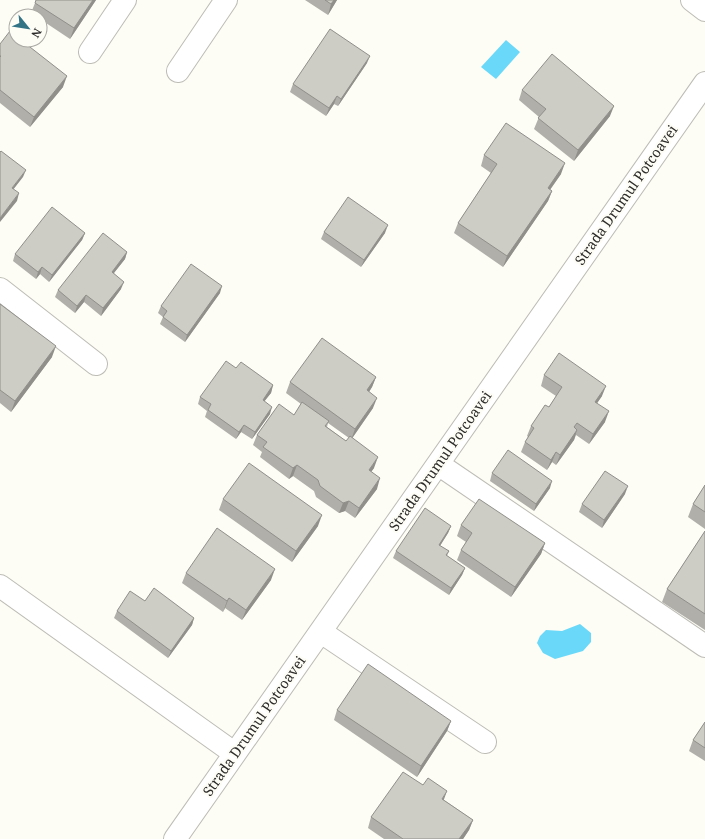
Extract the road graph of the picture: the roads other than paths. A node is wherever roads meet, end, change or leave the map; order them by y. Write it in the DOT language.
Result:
graph roads {
  1 [pos="125,0"];
  2 [pos="226,0"];
  3 [pos="692,0"];
  4 [pos="705,10"];
  5 [pos="90,52"];
  6 [pos="178,71"];
  7 [pos="705,83"];
  8 [pos="0,289"];
  9 [pos="96,364"];
  10 [pos="438,464"];
  11 [pos="0,586"];
  12 [pos="320,632"];
  13 [pos="705,646"];
  14 [pos="485,742"];
  15 [pos="234,753"];
  16 [pos="175,839"];
  1 -- 5 [label="street"];
  2 -- 6 [label="street"];
  3 -- 4 [label="street"];
  7 -- 10 [label="street, Strada Drumul Potcoavei"];
  8 -- 9 [label="street"];
  10 -- 12 [label="street, Strada Drumul Potcoavei"];
  10 -- 13 [label="street"];
  11 -- 15 [label="street"];
  12 -- 14 [label="street"];
  12 -- 15 [label="street, Strada Drumul Potcoavei"];
  15 -- 16 [label="street, Strada Drumul Potcoavei"];
}
